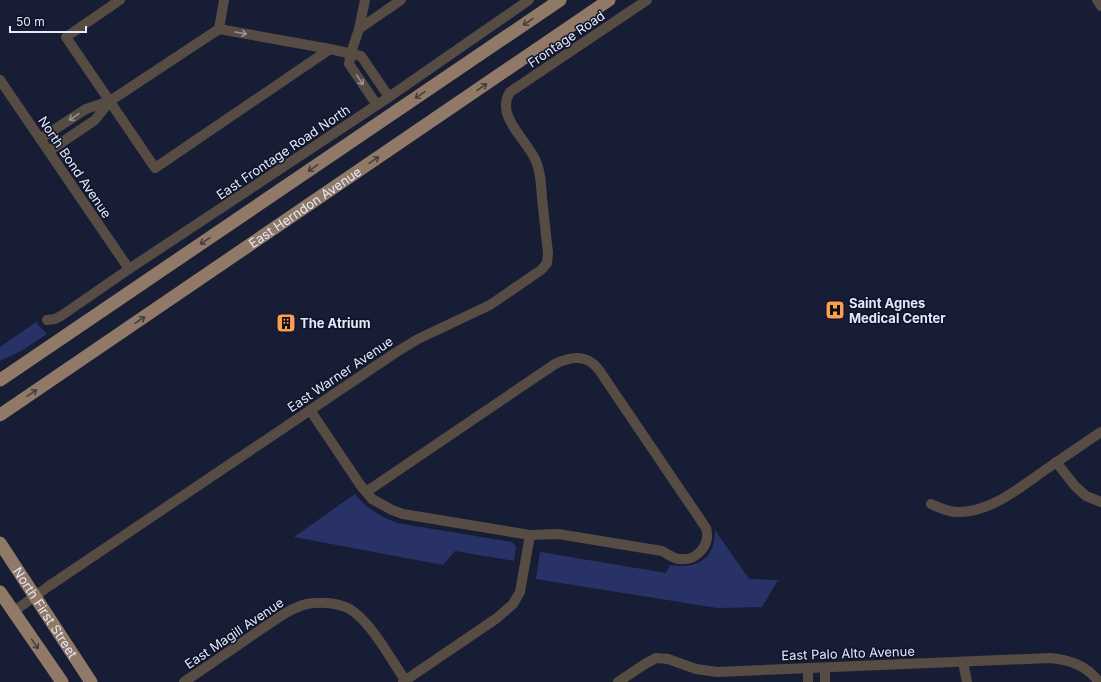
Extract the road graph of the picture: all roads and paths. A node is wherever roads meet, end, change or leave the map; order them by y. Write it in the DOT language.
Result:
graph roads {
  1 [pos="120,0"];
  2 [pos="224,0"];
  3 [pos="365,0"];
  4 [pos="401,0"];
  5 [pos="529,0"];
  6 [pos="560,0"];
  7 [pos="609,0"];
  8 [pos="647,0"];
  9 [pos="1097,0"];
  10 [pos="1101,6"];
  11 [pos="218,29"];
  12 [pos="359,29"];
  13 [pos="330,49"];
  14 [pos="351,53"];
  15 [pos="0,80"];
  16 [pos="389,97"];
  17 [pos="110,101"];
  18 [pos="506,103"];
  19 [pos="377,105"];
  20 [pos="40,139"];
  21 [pos="48,151"];
  22 [pos="129,270"];
  23 [pos="47,320"];
  24 [pos="0,380"];
  25 [pos="310,410"];
  26 [pos="0,415"];
  27 [pos="1101,432"];
  28 [pos="1056,462"];
  29 [pos="366,492"];
  30 [pos="1101,502"];
  31 [pos="931,504"];
  32 [pos="530,535"];
  33 [pos="0,543"];
  34 [pos="0,592"];
  35 [pos="35,596"];
  36 [pos="13,612"];
  37 [pos="963,662"];
  38 [pos="808,668"];
  39 [pos="825,668"];
  40 [pos="404,681"];
  41 [pos="62,682"];
  42 [pos="91,682"];
  43 [pos="184,682"];
  44 [pos="618,682"];
  45 [pos="808,682"];
  46 [pos="825,682"];
  47 [pos="967,682"];
  48 [pos="1099,682"];
  1 -- 17 [label="street"];
  2 -- 11 [label="street"];
  3 -- 12 [label="street"];
  4 -- 12 [label="street"];
  5 -- 16 [label="street, East Frontage Road North"];
  6 -- 24 [label="main road, one-way"];
  26 -- 7 [label="main road, East Herndon Avenue, one-way"];
  8 -- 18 [label="street, Frontage Road"];
  9 -- 10 [label="street"];
  11 -- 13 [label="street, one-way"];
  11 -- 17 [label="street"];
  12 -- 14 [label="street"];
  13 -- 14 [label="street"];
  13 -- 17 [label="street"];
  14 -- 16 [label="street"];
  14 -- 19 [label="street, one-way"];
  15 -- 20 [label="street, North Bond Avenue"];
  16 -- 19 [label="street, East Frontage Road North"];
  17 -- 20 [label="street, one-way"];
  17 -- 21 [label="street"];
  18 -- 25 [label="street, East Warner Avenue"];
  19 -- 22 [label="street, East Frontage Road North"];
  20 -- 21 [label="street, North Bond Avenue"];
  21 -- 22 [label="street, North Bond Avenue"];
  22 -- 23 [label="street, East Frontage Road North"];
  25 -- 29 [label="street"];
  25 -- 35 [label="street, East Warner Avenue"];
  27 -- 28 [label="street"];
  28 -- 30 [label="street"];
  28 -- 31 [label="street"];
  29 -- 32 [label="street"];
  29 -- 32 [label="street"];
  32 -- 40 [label="street"];
  33 -- 35 [label="main road, North First Street"];
  34 -- 36 [label="main road, North First Street"];
  35 -- 36 [label="street, East Warner Avenue"];
  35 -- 42 [label="main road, North First Street"];
  36 -- 41 [label="main road, North First Street, one-way"];
  37 -- 39 [label="street, East Palo Alto Avenue"];
  37 -- 47 [label="street"];
  37 -- 48 [label="street, East Palo Alto Avenue"];
  38 -- 39 [label="street, East Palo Alto Avenue"];
  38 -- 44 [label="street, East Palo Alto Avenue"];
  38 -- 45 [label="street"];
  39 -- 46 [label="street"];
  40 -- 43 [label="street, East Magill Avenue"];
}
